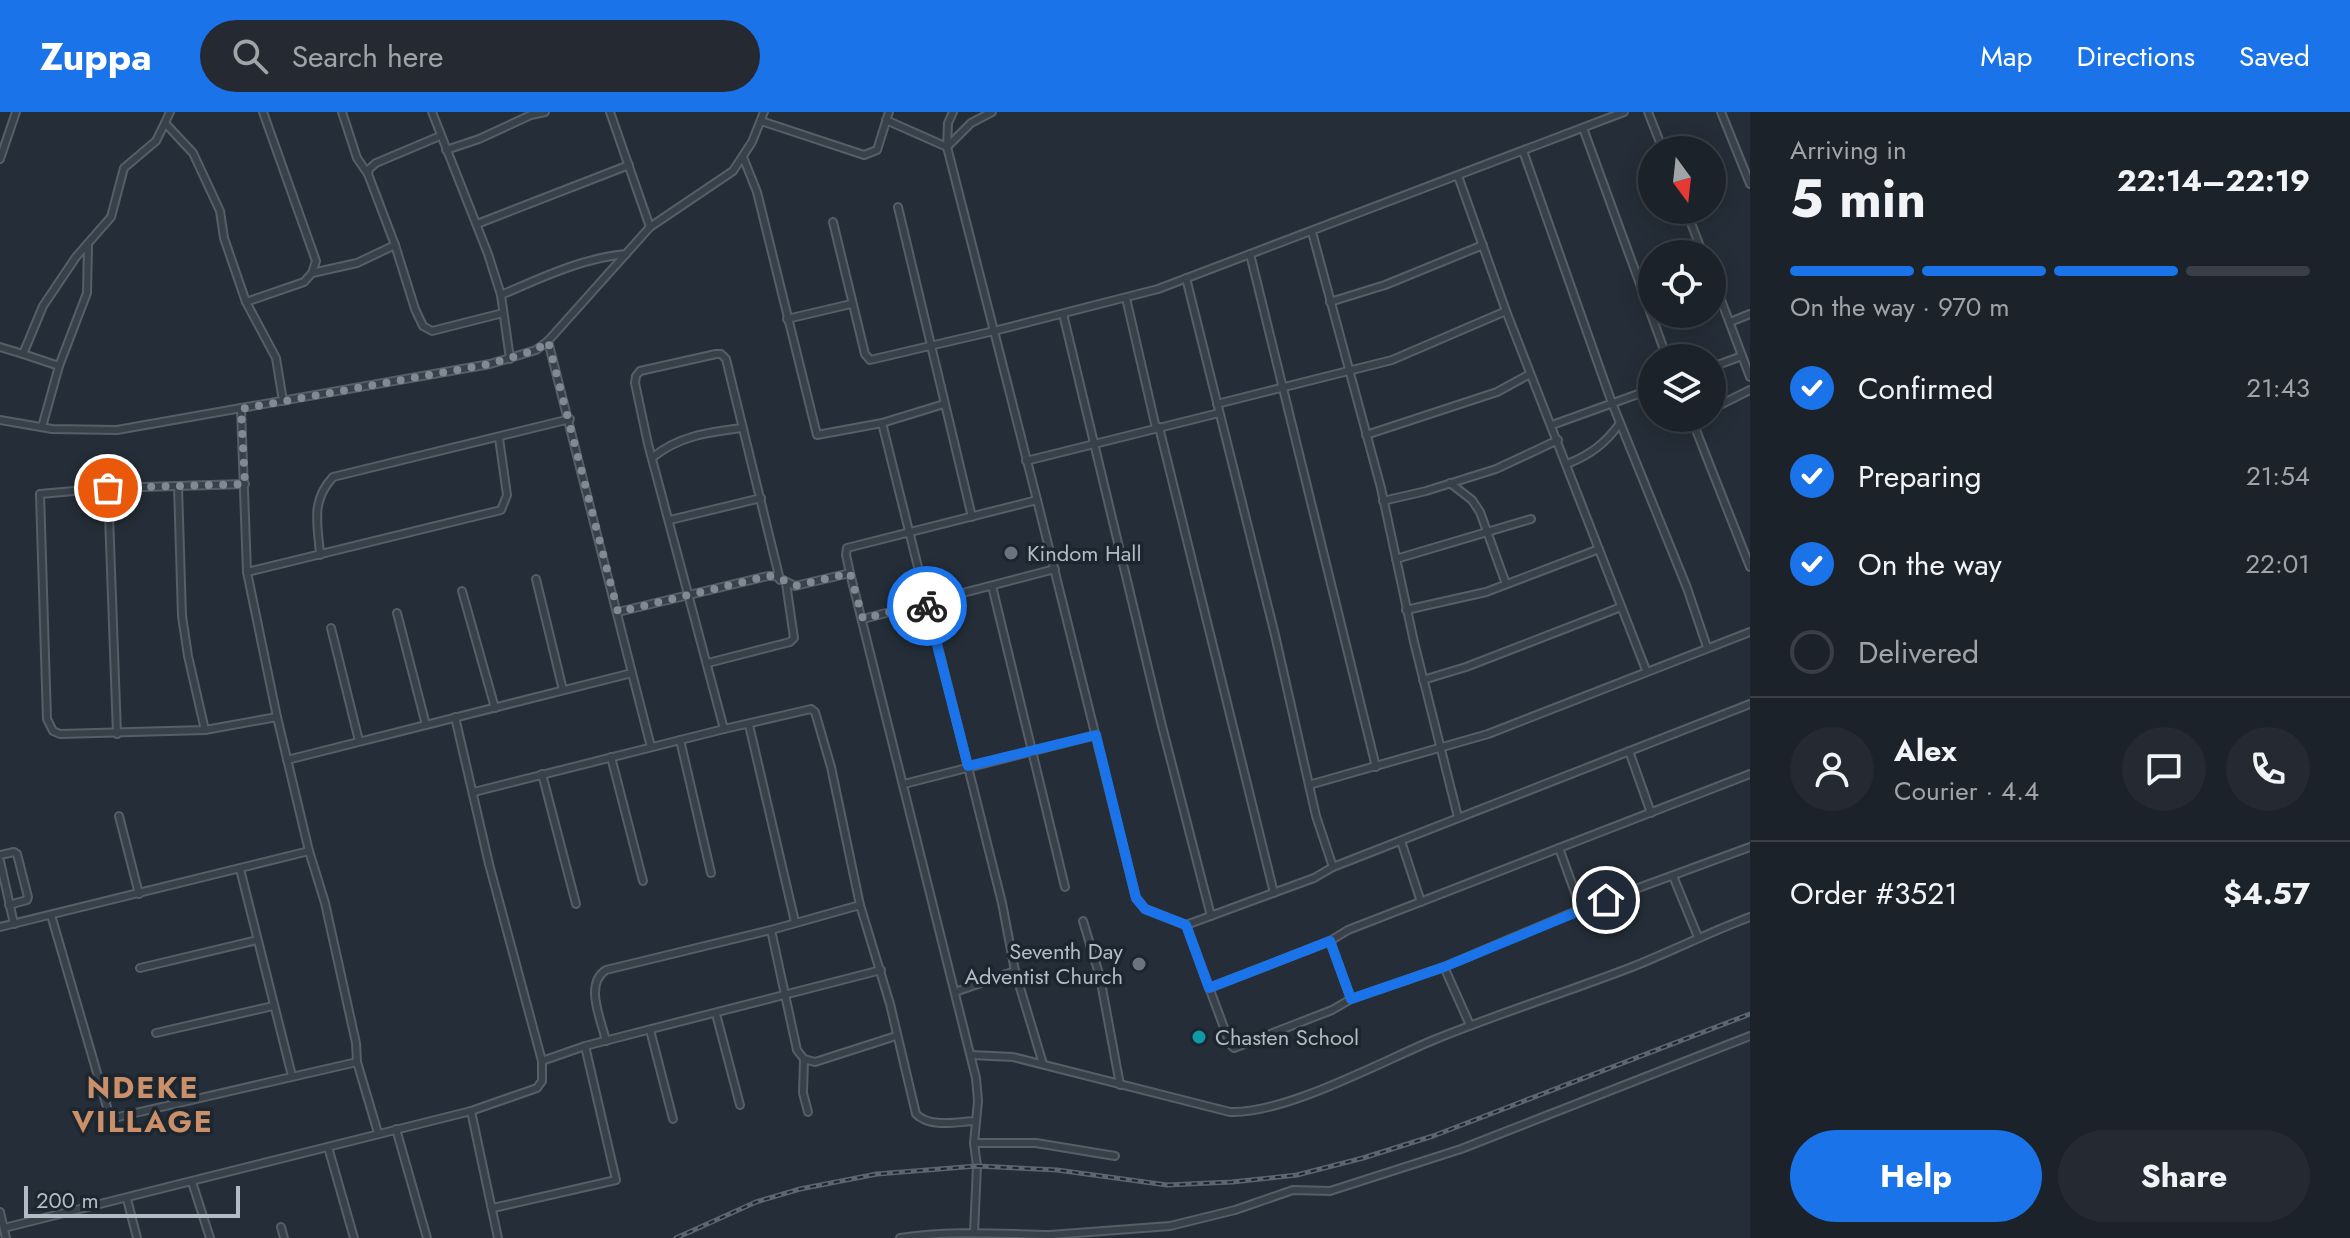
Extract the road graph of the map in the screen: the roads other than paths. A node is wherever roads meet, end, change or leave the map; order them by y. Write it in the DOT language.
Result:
graph roads {
  1 [pos="16,112"];
  2 [pos="170,112"];
  3 [pos="263,112"];
  4 [pos="342,112"];
  5 [pos="432,112"];
  6 [pos="545,112"];
  7 [pos="611,112"];
  8 [pos="764,112"];
  9 [pos="889,112"];
  10 [pos="953,112"];
  11 [pos="992,112"];
  12 [pos="1624,112"];
  13 [pos="1648,112"];
  14 [pos="1721,112"];
  15 [pos="886,120"];
  16 [pos="761,121"];
  17 [pos="165,123"];
  18 [pos="1583,128"];
  19 [pos="440,136"];
  20 [pos="1657,136"];
  21 [pos="947,147"];
  22 [pos="446,150"];
  23 [pos="1523,151"];
  24 [pos="743,157"];
  25 [pos="0,159"];
  26 [pos="629,165"];
  27 [pos="368,174"];
  28 [pos="1458,176"];
  29 [pos="1750,184"];
  30 [pos="898,207"];
  31 [pos="833,222"];
  32 [pos="477,224"];
  33 [pos="650,227"];
  34 [pos="1312,232"];
  35 [pos="395,245"];
  36 [pos="1483,245"];
  37 [pos="88,246"];
  38 [pos="626,254"];
  39 [pos="1250,254"];
  40 [pos="312,273"];
  41 [pos="1186,278"];
  42 [pos="501,295"];
  43 [pos="1126,298"];
  44 [pos="246,302"];
  45 [pos="1330,302"];
  46 [pos="851,304"];
  47 [pos="1506,311"];
  48 [pos="1726,312"];
  49 [pos="503,313"];
  50 [pos="1063,314"];
  51 [pos="1750,314"];
  52 [pos="787,319"];
  53 [pos="1730,322"];
  54 [pos="994,331"];
  55 [pos="548,341"];
  56 [pos="1662,344"];
  57 [pos="931,346"];
  58 [pos="0,347"];
  59 [pos="23,354"];
  60 [pos="1742,356"];
  61 [pos="510,359"];
  62 [pos="1726,362"];
  63 [pos="59,366"];
  64 [pos="1348,370"];
  65 [pos="1530,374"];
  66 [pos="1750,377"];
  67 [pos="1282,387"];
  68 [pos="1750,390"];
  69 [pos="1638,394"];
  70 [pos="283,401"];
  71 [pos="1726,402"];
  72 [pos="1612,403"];
  73 [pos="944,404"];
  74 [pos="1217,404"];
  75 [pos="241,409"];
  76 [pos="1219,413"];
  77 [pos="570,419"];
  78 [pos="0,420"];
  79 [pos="882,423"];
  80 [pos="1620,423"];
  81 [pos="1552,425"];
  82 [pos="42,427"];
  83 [pos="1158,427"];
  84 [pos="742,428"];
  85 [pos="1697,432"];
  86 [pos="1366,435"];
  87 [pos="499,438"];
  88 [pos="1558,440"];
  89 [pos="1093,446"];
  90 [pos="652,458"];
  91 [pos="1026,461"];
  92 [pos="1567,464"];
  93 [pos="1450,483"];
  94 [pos="245,484"];
  95 [pos="178,486"];
  96 [pos="108,488"];
  97 [pos="761,498"];
  98 [pos="1037,500"];
  99 [pos="1383,501"];
  100 [pos="972,517"];
  101 [pos="1531,519"];
  102 [pos="670,520"];
  103 [pos="910,531"];
  104 [pos="1488,532"];
  105 [pos="1599,549"];
  106 [pos="320,555"];
  107 [pos="1396,559"];
  108 [pos="1750,567"];
  109 [pos="1055,569"];
  110 [pos="247,572"];
  111 [pos="850,573"];
  112 [pos="536,579"];
  113 [pos="783,582"];
  114 [pos="1506,584"];
  115 [pos="992,586"];
  116 [pos="462,591"];
  117 [pos="688,594"];
  118 [pos="926,602"];
  119 [pos="1621,607"];
  120 [pos="1406,610"];
  121 [pos="618,612"];
  122 [pos="397,613"];
  123 [pos="863,619"];
  124 [pos="331,628"];
  125 [pos="1750,632"];
  126 [pos="1707,647"];
  127 [pos="708,663"];
  128 [pos="1646,670"];
  129 [pos="632,673"];
  130 [pos="1423,680"];
  131 [pos="563,690"];
  132 [pos="1750,704"];
  133 [pos="495,708"];
  134 [pos="277,717"];
  135 [pos="455,717"];
  136 [pos="426,725"];
  137 [pos="749,725"];
  138 [pos="724,729"];
  139 [pos="205,730"];
  140 [pos="117,734"];
  141 [pos="1096,735"];
  142 [pos="680,740"];
  143 [pos="359,741"];
  144 [pos="651,747"];
  145 [pos="1442,749"];
  146 [pos="1032,751"];
  147 [pos="1629,751"];
  148 [pos="611,757"];
  149 [pos="287,760"];
  150 [pos="968,766"];
  151 [pos="1376,767"];
  152 [pos="542,774"];
  153 [pos="1750,774"];
  154 [pos="904,784"];
  155 [pos="1309,785"];
  156 [pos="474,792"];
  157 [pos="1651,813"];
  158 [pos="119,816"];
  159 [pos="1458,817"];
  160 [pos="1401,841"];
  161 [pos="1750,847"];
  162 [pos="1559,848"];
  163 [pos="309,851"];
  164 [pos="0,858"];
  165 [pos="1333,867"];
  166 [pos="240,869"];
  167 [pos="711,873"];
  168 [pos="1673,876"];
  169 [pos="643,881"];
  170 [pos="1065,887"];
  171 [pos="1274,893"];
  172 [pos="139,894"];
  173 [pos="1421,902"];
  174 [pos="576,904"];
  175 [pos="9,905"];
  176 [pos="860,905"];
  177 [pos="1581,909"];
  178 [pos="51,915"];
  179 [pos="1211,916"];
  180 [pos="1750,917"];
  181 [pos="1083,921"];
  182 [pos="795,922"];
  183 [pos="14,924"];
  184 [pos="1186,925"];
  185 [pos="0,927"];
  186 [pos="771,930"];
  187 [pos="1698,937"];
  188 [pos="257,940"];
  189 [pos="1330,941"];
  190 [pos="1444,967"];
  191 [pos="140,968"];
  192 [pos="881,970"];
  193 [pos="1015,971"];
  194 [pos="1209,988"];
  195 [pos="955,992"];
  196 [pos="785,995"];
  197 [pos="1351,999"];
  198 [pos="273,1006"];
  199 [pos="716,1014"];
  200 [pos="1470,1025"];
  201 [pos="650,1030"];
  202 [pos="156,1033"];
  203 [pos="896,1036"];
  204 [pos="1750,1036"];
  205 [pos="606,1041"];
  206 [pos="585,1046"];
  207 [pos="971,1055"];
  208 [pos="804,1059"];
  209 [pos="542,1061"];
  210 [pos="357,1062"];
  211 [pos="1043,1064"];
  212 [pos="292,1076"];
  213 [pos="1120,1085"];
  214 [pos="740,1105"];
  215 [pos="471,1111"];
  216 [pos="808,1112"];
  217 [pos="673,1119"];
  218 [pos="974,1121"];
  219 [pos="396,1129"];
  220 [pos="378,1133"];
  221 [pos="974,1143"];
  222 [pos="328,1147"];
  223 [pos="1115,1156"];
  224 [pos="192,1182"];
  225 [pos="127,1199"];
  226 [pos="493,1208"];
  227 [pos="0,1212"];
  228 [pos="281,1227"];
  229 [pos="4,1228"];
  230 [pos="974,1233"];
  231 [pos="1051,1237"];
  232 [pos="6,1238"];
  233 [pos="137,1238"];
  234 [pos="210,1238"];
  235 [pos="284,1238"];
  236 [pos="354,1238"];
  237 [pos="427,1238"];
  238 [pos="498,1238"];
  239 [pos="900,1238"];
  1 -- 25 [label="street"];
  2 -- 17 [label="street"];
  3 -- 40 [label="street"];
  4 -- 27 [label="street"];
  5 -- 19 [label="street"];
  6 -- 22 [label="street"];
  7 -- 26 [label="street"];
  8 -- 16 [label="street"];
  9 -- 15 [label="street"];
  10 -- 21 [label="street"];
  11 -- 21 [label="street"];
  12 -- 18 [label="street"];
  13 -- 20 [label="street"];
  14 -- 29 [label="street"];
  15 -- 16 [label="street"];
  15 -- 21 [label="street"];
  16 -- 24 [label="street"];
  17 -- 37 [label="street"];
  17 -- 44 [label="street"];
  18 -- 23 [label="street"];
  18 -- 56 [label="street"];
  19 -- 22 [label="street"];
  19 -- 27 [label="street"];
  21 -- 54 [label="street"];
  22 -- 32 [label="street"];
  23 -- 28 [label="street"];
  23 -- 72 [label="street"];
  24 -- 33 [label="street"];
  24 -- 52 [label="street"];
  26 -- 32 [label="street"];
  26 -- 33 [label="street"];
  27 -- 35 [label="street"];
  28 -- 34 [label="street"];
  28 -- 36 [label="street"];
  30 -- 57 [label="street"];
  31 -- 46 [label="street"];
  32 -- 42 [label="street"];
  33 -- 38 [label="street"];
  34 -- 39 [label="street"];
  34 -- 45 [label="street"];
  35 -- 40 [label="street"];
  35 -- 49 [label="street"];
  36 -- 45 [label="street"];
  36 -- 47 [label="street"];
  37 -- 59 [label="street"];
  37 -- 63 [label="street"];
  38 -- 42 [label="street"];
  38 -- 55 [label="street"];
  39 -- 41 [label="street"];
  39 -- 67 [label="street"];
  40 -- 44 [label="street"];
  41 -- 43 [label="street"];
  41 -- 74 [label="street"];
  42 -- 49 [label="street"];
  43 -- 50 [label="street"];
  43 -- 83 [label="street"];
  44 -- 70 [label="street"];
  45 -- 64 [label="street"];
  46 -- 52 [label="street"];
  46 -- 57 [label="street"];
  47 -- 64 [label="street"];
  47 -- 65 [label="street"];
  48 -- 53 [label="street"];
  49 -- 61 [label="street"];
  50 -- 54 [label="street"];
  50 -- 89 [label="street"];
  51 -- 53 [label="street"];
  52 -- 79 [label="street"];
  53 -- 60 [label="street"];
  54 -- 57 [label="street"];
  54 -- 91 [label="street"];
  55 -- 61 [label="street"];
  55 -- 77 [label="street"];
  57 -- 73 [label="street"];
  58 -- 59 [label="street"];
  59 -- 63 [label="street"];
  60 -- 62 [label="street"];
  60 -- 66 [label="street"];
  61 -- 70 [label="street"];
  63 -- 82 [label="street"];
  64 -- 67 [label="street"];
  64 -- 86 [label="street"];
  65 -- 81 [label="street"];
  65 -- 86 [label="street"];
  67 -- 74 [label="street"];
  67 -- 151 [label="street"];
  68 -- 71 [label="street"];
  69 -- 72 [label="street"];
  70 -- 75 [label="street"];
  72 -- 80 [label="street"];
  72 -- 81 [label="street"];
  73 -- 79 [label="street"];
  73 -- 100 [label="street"];
  74 -- 76 [label="street"];
  75 -- 82 [label="street"];
  75 -- 94 [label="street"];
  76 -- 83 [label="street"];
  76 -- 155 [label="street"];
  77 -- 87 [label="street"];
  77 -- 121 [label="street"];
  78 -- 82 [label="street"];
  79 -- 103 [label="street"];
  80 -- 92 [label="street"];
  80 -- 126 [label="street"];
  81 -- 88 [label="street"];
  83 -- 89 [label="street"];
  83 -- 171 [label="street"];
  84 -- 90 [label="street"];
  84 -- 90 [label="street"];
  84 -- 97 [label="street"];
  85 -- 108 [label="street"];
  86 -- 99 [label="street"];
  87 -- 106 [label="street"];
  87 -- 106 [label="street"];
  88 -- 92 [label="street"];
  88 -- 93 [label="street"];
  89 -- 91 [label="street"];
  89 -- 179 [label="street"];
  90 -- 102 [label="street"];
  91 -- 98 [label="street"];
  92 -- 105 [label="street"];
  93 -- 99 [label="street"];
  93 -- 104 [label="street"];
  94 -- 95 [label="street"];
  94 -- 110 [label="street"];
  95 -- 96 [label="street"];
  95 -- 139 [label="street"];
  96 -- 140 [label="street"];
  96 -- 140 [label="street"];
  97 -- 102 [label="street"];
  97 -- 113 [label="street"];
  98 -- 100 [label="street"];
  98 -- 109 [label="street"];
  99 -- 107 [label="street"];
  100 -- 103 [label="street"];
  101 -- 104 [label="street"];
  102 -- 117 [label="street"];
  103 -- 111 [label="street"];
  103 -- 118 [label="street"];
  104 -- 107 [label="street"];
  104 -- 114 [label="street"];
  105 -- 114 [label="street"];
  105 -- 119 [label="street"];
  106 -- 110 [label="street"];
  107 -- 120 [label="street"];
  109 -- 115 [label="street"];
  109 -- 141 [label="street"];
  110 -- 134 [label="street"];
  111 -- 113 [label="street"];
  111 -- 123 [label="street"];
  112 -- 131 [label="street"];
  113 -- 117 [label="street"];
  113 -- 127 [label="street"];
  114 -- 120 [label="street"];
  115 -- 118 [label="street"];
  115 -- 146 [label="street"];
  116 -- 133 [label="street"];
  117 -- 121 [label="street"];
  117 -- 127 [label="street"];
  118 -- 123 [label="street"];
  118 -- 150 [label="street"];
  119 -- 128 [label="street"];
  119 -- 130 [label="street"];
  120 -- 130 [label="street"];
  121 -- 129 [label="street"];
  122 -- 136 [label="street"];
  123 -- 154 [label="street"];
  124 -- 143 [label="street"];
  125 -- 126 [label="street"];
  126 -- 128 [label="street"];
  127 -- 138 [label="street"];
  128 -- 145 [label="street"];
  129 -- 131 [label="street"];
  129 -- 144 [label="street"];
  130 -- 145 [label="street"];
  131 -- 133 [label="street"];
  132 -- 147 [label="street"];
  133 -- 135 [label="street"];
  134 -- 139 [label="street"];
  134 -- 149 [label="street"];
  135 -- 136 [label="street"];
  135 -- 156 [label="street"];
  136 -- 143 [label="street"];
  137 -- 138 [label="street"];
  137 -- 176 [label="street"];
  137 -- 182 [label="street"];
  138 -- 142 [label="street"];
  139 -- 140 [label="street"];
  141 -- 146 [label="street"];
  141 -- 184 [label="street"];
  142 -- 144 [label="street"];
  142 -- 167 [label="street"];
  143 -- 149 [label="street"];
  144 -- 148 [label="street"];
  145 -- 151 [label="street"];
  145 -- 159 [label="street"];
  146 -- 150 [label="street"];
  146 -- 170 [label="street"];
  147 -- 157 [label="street"];
  147 -- 159 [label="street"];
  148 -- 152 [label="street"];
  148 -- 169 [label="street"];
  149 -- 163 [label="street"];
  150 -- 154 [label="street"];
  150 -- 193 [label="street"];
  151 -- 155 [label="street"];
  152 -- 156 [label="street"];
  152 -- 174 [label="street"];
  153 -- 157 [label="street"];
  154 -- 195 [label="street"];
  155 -- 165 [label="street"];
  156 -- 209 [label="street"];
  157 -- 162 [label="street"];
  158 -- 172 [label="street"];
  159 -- 160 [label="street"];
  160 -- 165 [label="street"];
  160 -- 173 [label="street"];
  161 -- 168 [label="street"];
  162 -- 173 [label="street"];
  162 -- 177 [label="street"];
  163 -- 166 [label="street"];
  163 -- 210 [label="street"];
  164 -- 175 [label="street"];
  164 -- 175 [label="street"];
  165 -- 171 [label="street"];
  166 -- 172 [label="street"];
  166 -- 188 [label="street"];
  168 -- 177 [label="street"];
  168 -- 187 [label="street"];
  171 -- 179 [label="street"];
  172 -- 178 [label="street"];
  173 -- 189 [label="street"];
  175 -- 183 [label="street"];
  176 -- 182 [label="street"];
  176 -- 192 [label="street"];
  177 -- 190 [label="street"];
  178 -- 183 [label="street"];
  178 -- 212 [label="street"];
  179 -- 184 [label="street"];
  180 -- 187 [label="street"];
  181 -- 213 [label="street"];
  182 -- 186 [label="street"];
  183 -- 185 [label="street"];
  184 -- 194 [label="street"];
  186 -- 196 [label="street"];
  186 -- 205 [label="street"];
  187 -- 200 [label="street"];
  188 -- 191 [label="street"];
  188 -- 198 [label="street"];
  189 -- 194 [label="street"];
  189 -- 197 [label="street"];
  190 -- 197 [label="street"];
  190 -- 200 [label="street"];
  192 -- 196 [label="street"];
  192 -- 203 [label="street"];
  193 -- 195 [label="street"];
  193 -- 211 [label="street"];
  194 -- 197 [label="street"];
  195 -- 207 [label="street"];
  196 -- 199 [label="street"];
  196 -- 208 [label="street"];
  198 -- 202 [label="street"];
  198 -- 212 [label="street"];
  199 -- 201 [label="street"];
  199 -- 214 [label="street"];
  200 -- 213 [label="street"];
  201 -- 205 [label="street"];
  201 -- 217 [label="street"];
  203 -- 208 [label="street"];
  203 -- 218 [label="street"];
  204 -- 231 [label="street"];
  205 -- 206 [label="street"];
  206 -- 209 [label="street"];
  206 -- 226 [label="street"];
  207 -- 211 [label="street"];
  207 -- 218 [label="street"];
  208 -- 216 [label="street"];
  209 -- 215 [label="street"];
  210 -- 212 [label="street"];
  210 -- 220 [label="street"];
  211 -- 213 [label="street"];
  215 -- 219 [label="street"];
  215 -- 226 [label="street"];
  218 -- 221 [label="street"];
  219 -- 220 [label="street"];
  219 -- 237 [label="street"];
  220 -- 222 [label="street"];
  221 -- 223 [label="street"];
  221 -- 230 [label="street"];
  222 -- 224 [label="street"];
  222 -- 236 [label="street"];
  224 -- 225 [label="street"];
  224 -- 234 [label="street"];
  225 -- 229 [label="street"];
  225 -- 233 [label="street"];
  226 -- 238 [label="street"];
  227 -- 229 [label="street"];
  228 -- 235 [label="street"];
  229 -- 232 [label="street"];
  230 -- 231 [label="street"];
  230 -- 239 [label="street"];
}
